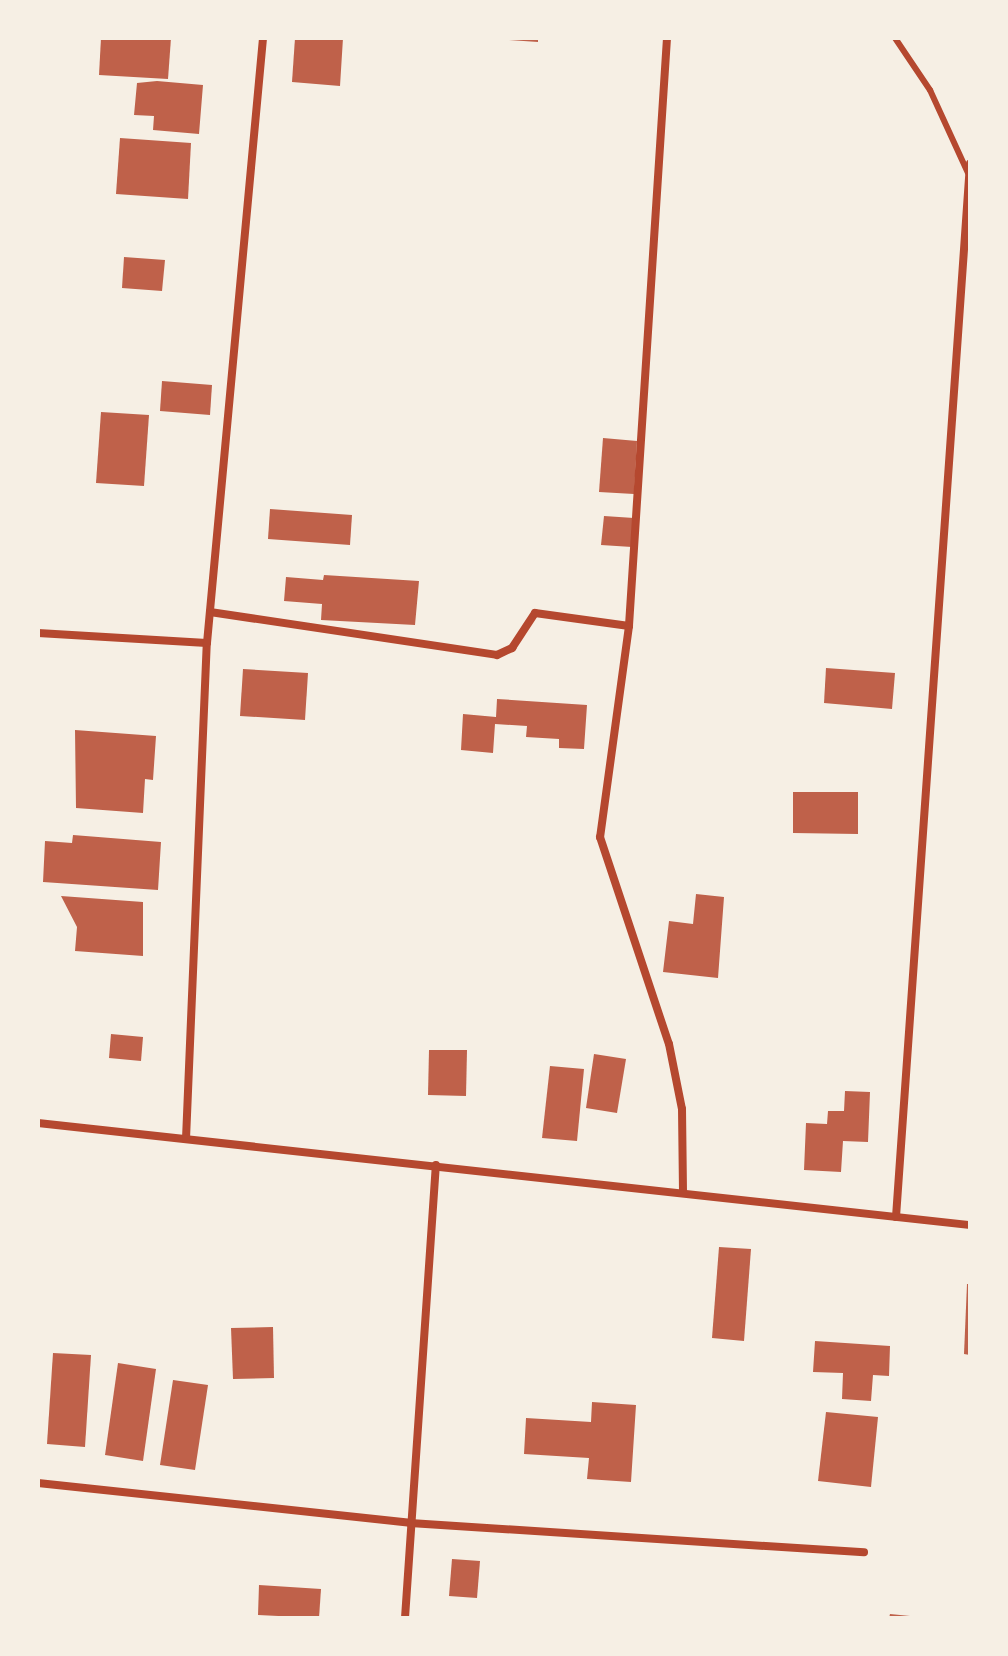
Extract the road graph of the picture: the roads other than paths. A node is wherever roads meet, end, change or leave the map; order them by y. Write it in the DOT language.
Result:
graph roads {
  1 [pos="263,38"];
  2 [pos="667,38"];
  3 [pos="895,38"];
  4 [pos="970,164"];
  5 [pos="969,176"];
  6 [pos="966,279"];
  7 [pos="210,612"];
  8 [pos="629,626"];
  9 [pos="38,633"];
  10 [pos="207,643"];
  11 [pos="38,1123"];
  12 [pos="186,1139"];
  13 [pos="436,1165"];
  14 [pos="683,1193"];
  15 [pos="896,1217"];
  16 [pos="970,1225"];
  17 [pos="38,1483"];
  18 [pos="410,1523"];
  19 [pos="864,1552"];
  20 [pos="405,1618"];
  1 -- 7 [label="street"];
  2 -- 8 [label="street"];
  3 -- 5 [label="lane"];
  4 -- 5 [label="street"];
  5 -- 6 [label="street"];
  6 -- 15 [label="street"];
  7 -- 8 [label="street"];
  7 -- 10 [label="street"];
  8 -- 14 [label="street"];
  9 -- 10 [label="street"];
  10 -- 12 [label="street"];
  11 -- 12 [label="street"];
  12 -- 13 [label="street"];
  13 -- 14 [label="street"];
  13 -- 18 [label="street"];
  14 -- 15 [label="street"];
  15 -- 16 [label="street"];
  17 -- 18 [label="street"];
  18 -- 19 [label="street"];
  18 -- 20 [label="street"];
}
